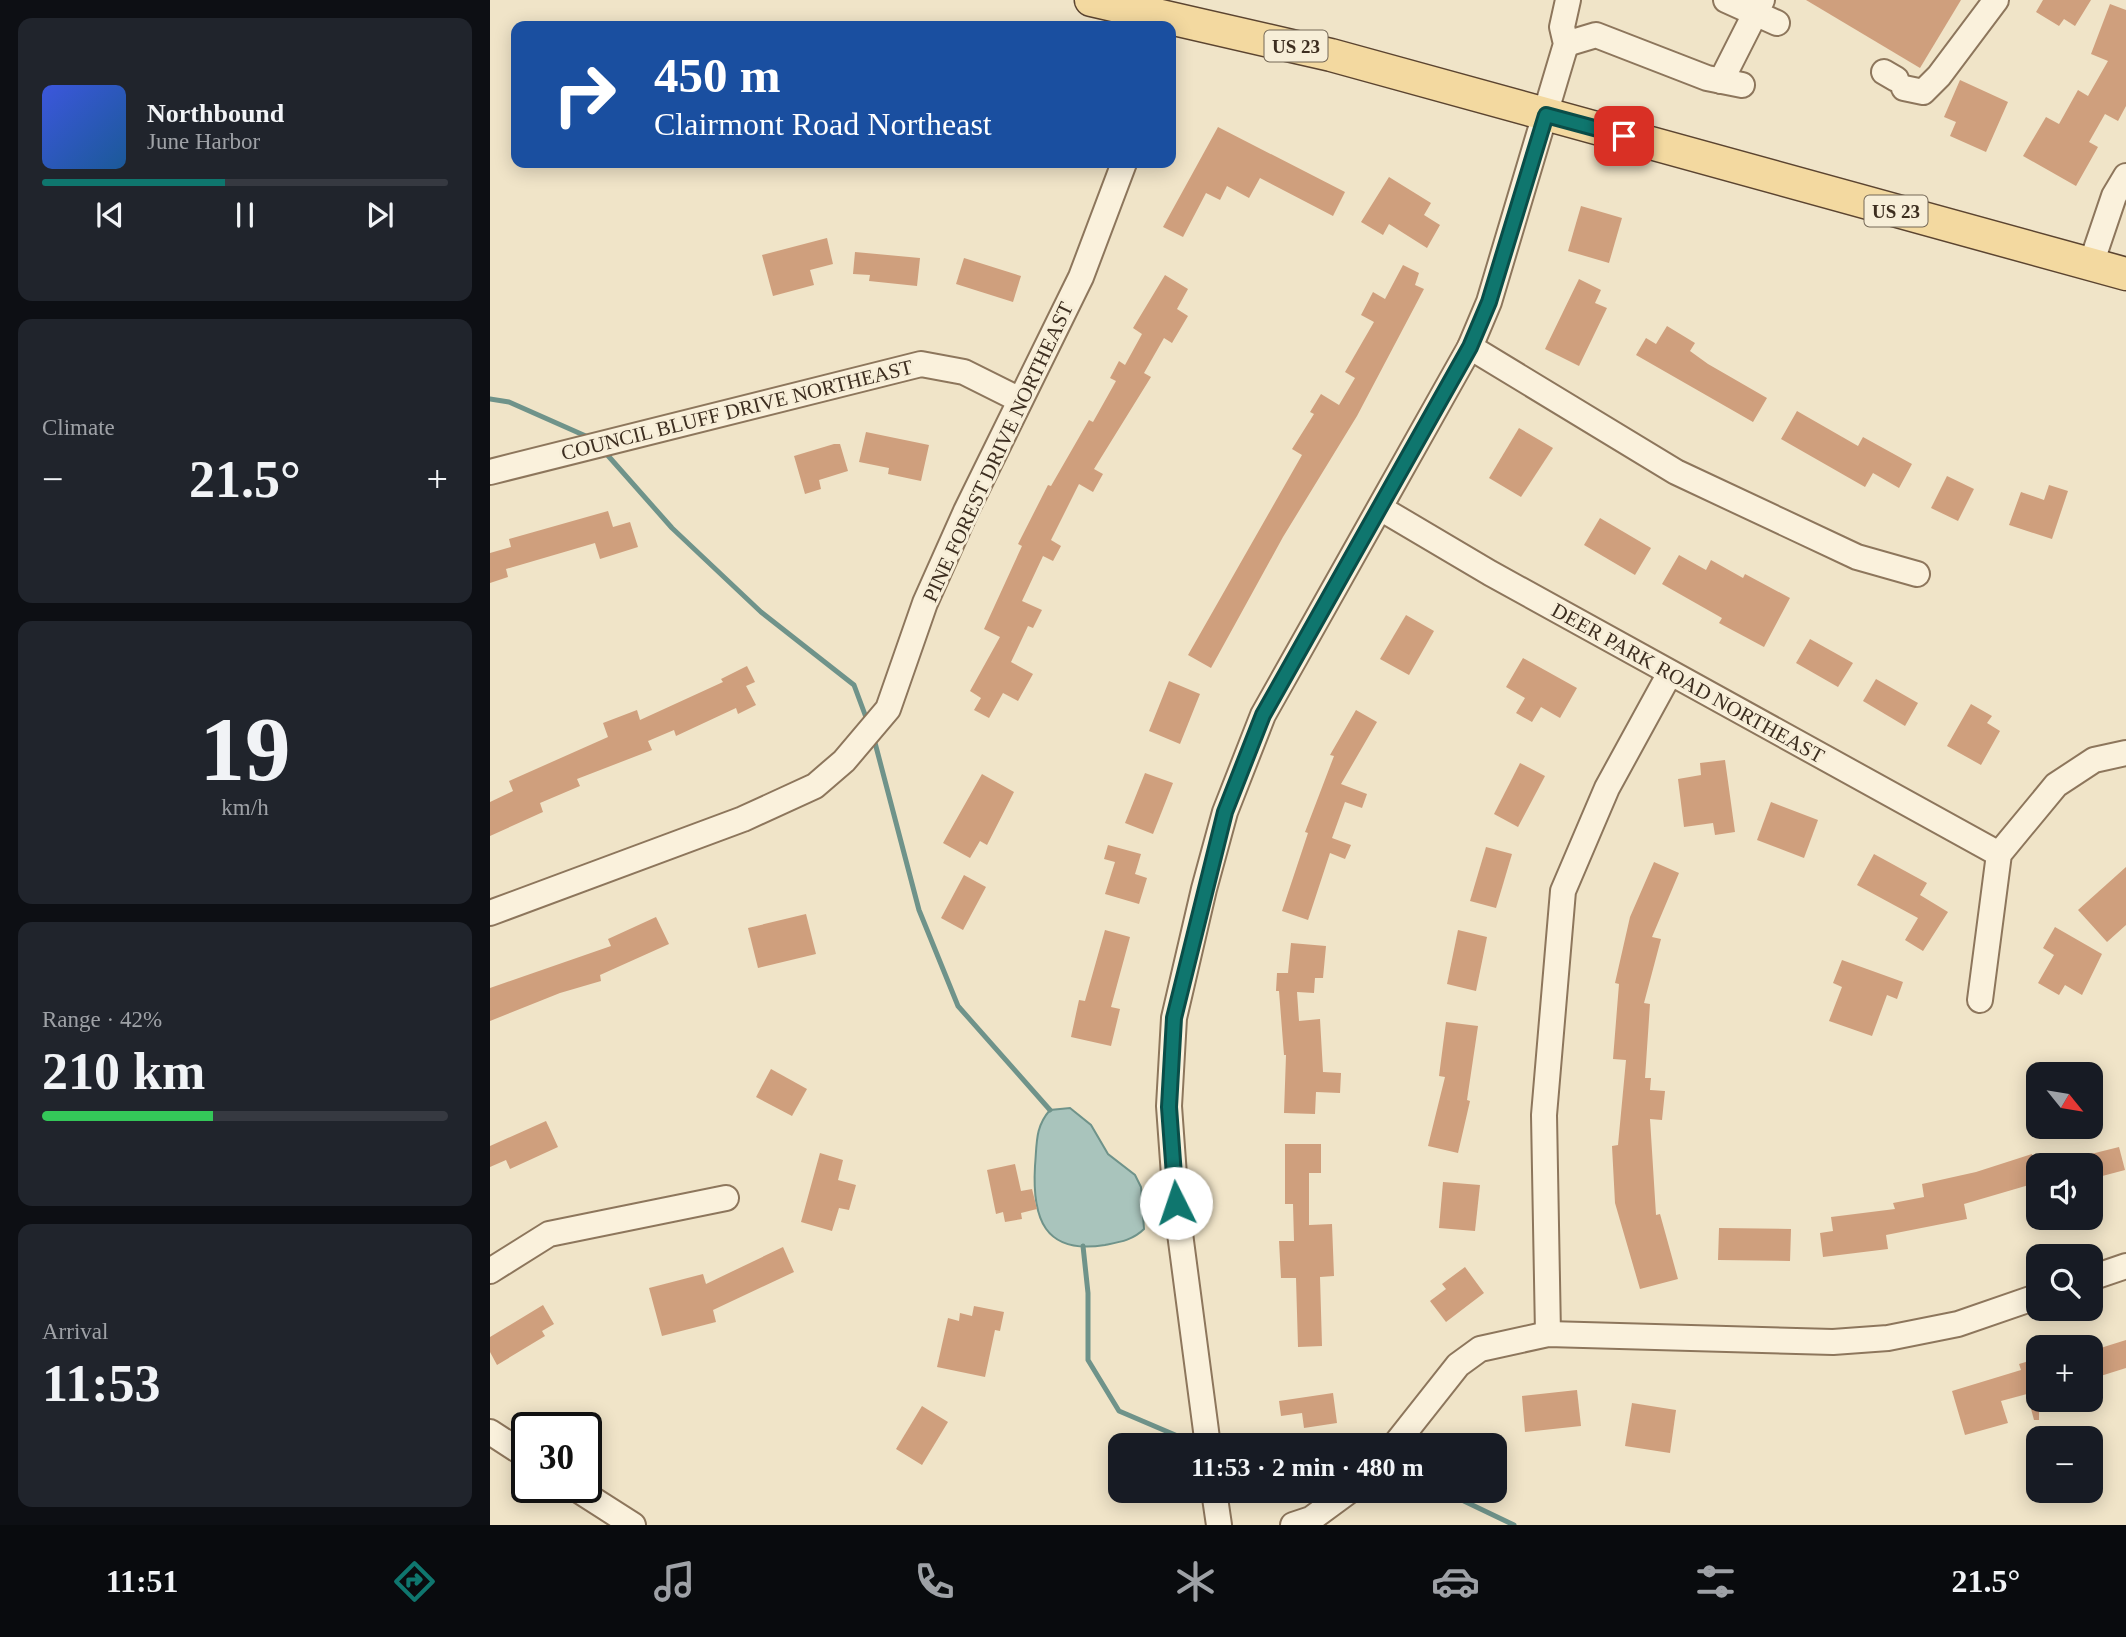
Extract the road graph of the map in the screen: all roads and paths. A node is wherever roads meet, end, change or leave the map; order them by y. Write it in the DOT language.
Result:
graph roads {
  1 [pos="1091,0"];
  2 [pos="1568,0"];
  3 [pos="1726,0"];
  4 [pos="1996,0"];
  5 [pos="1765,12"];
  6 [pos="1154,21"];
  7 [pos="1176,28"];
  8 [pos="1566,44"];
  9 [pos="1895,80"];
  10 [pos="1546,115"];
  11 [pos="1122,168"];
  12 [pos="2126,176"];
  13 [pos="2091,264"];
  14 [pos="2126,274"];
  15 [pos="1470,347"];
  16 [pos="1020,400"];
  17 [pos="490,472"];
  18 [pos="1380,508"];
  19 [pos="1917,575"];
  20 [pos="1670,673"];
  21 [pos="2126,753"];
  22 [pos="1999,854"];
  23 [pos="490,913"];
  24 [pos="1980,1000"];
  25 [pos="726,1198"];
  26 [pos="2126,1266"];
  27 [pos="490,1270"];
  28 [pos="2103,1274"];
  29 [pos="2026,1300"];
  30 [pos="1548,1334"];
  31 [pos="490,1432"];
  32 [pos="1206,1433"];
  33 [pos="1404,1433"];
  34 [pos="511,1446"];
  35 [pos="599,1503"];
  36 [pos="1216,1503"];
  37 [pos="1333,1503"];
  38 [pos="633,1525"];
  39 [pos="1219,1525"];
  40 [pos="1293,1525"];
  1 -- 6 [label="main road, US 23"];
  2 -- 8 [label="street"];
  3 -- 5 [label="street"];
  4 -- 9 [label="street"];
  5 -- 8 [label="street"];
  7 -- 10 [label="main road, US 23"];
  8 -- 10 [label="street"];
  10 -- 13 [label="main road, US 23"];
  10 -- 15 [label="street"];
  11 -- 16 [label="street, PINE FOREST DRIVE NORTHEAST"];
  12 -- 13 [label="street"];
  13 -- 14 [label="main road, US 23"];
  15 -- 18 [label="street"];
  15 -- 19 [label="street"];
  16 -- 17 [label="street, COUNCIL BLUFF DRIVE NORTHEAST"];
  16 -- 23 [label="street, PINE FOREST DRIVE NORTHEAST"];
  18 -- 20 [label="street, DEER PARK ROAD NORTHEAST"];
  18 -- 32 [label="street"];
  20 -- 22 [label="street, DEER PARK ROAD NORTHEAST"];
  20 -- 30 [label="street"];
  21 -- 22 [label="street"];
  22 -- 24 [label="street"];
  25 -- 27 [label="street"];
  26 -- 28 [label="street"];
  29 -- 30 [label="street"];
  30 -- 33 [label="street"];
  31 -- 34 [label="street"];
  35 -- 38 [label="street"];
  36 -- 39 [label="street"];
  37 -- 40 [label="street"];
}
